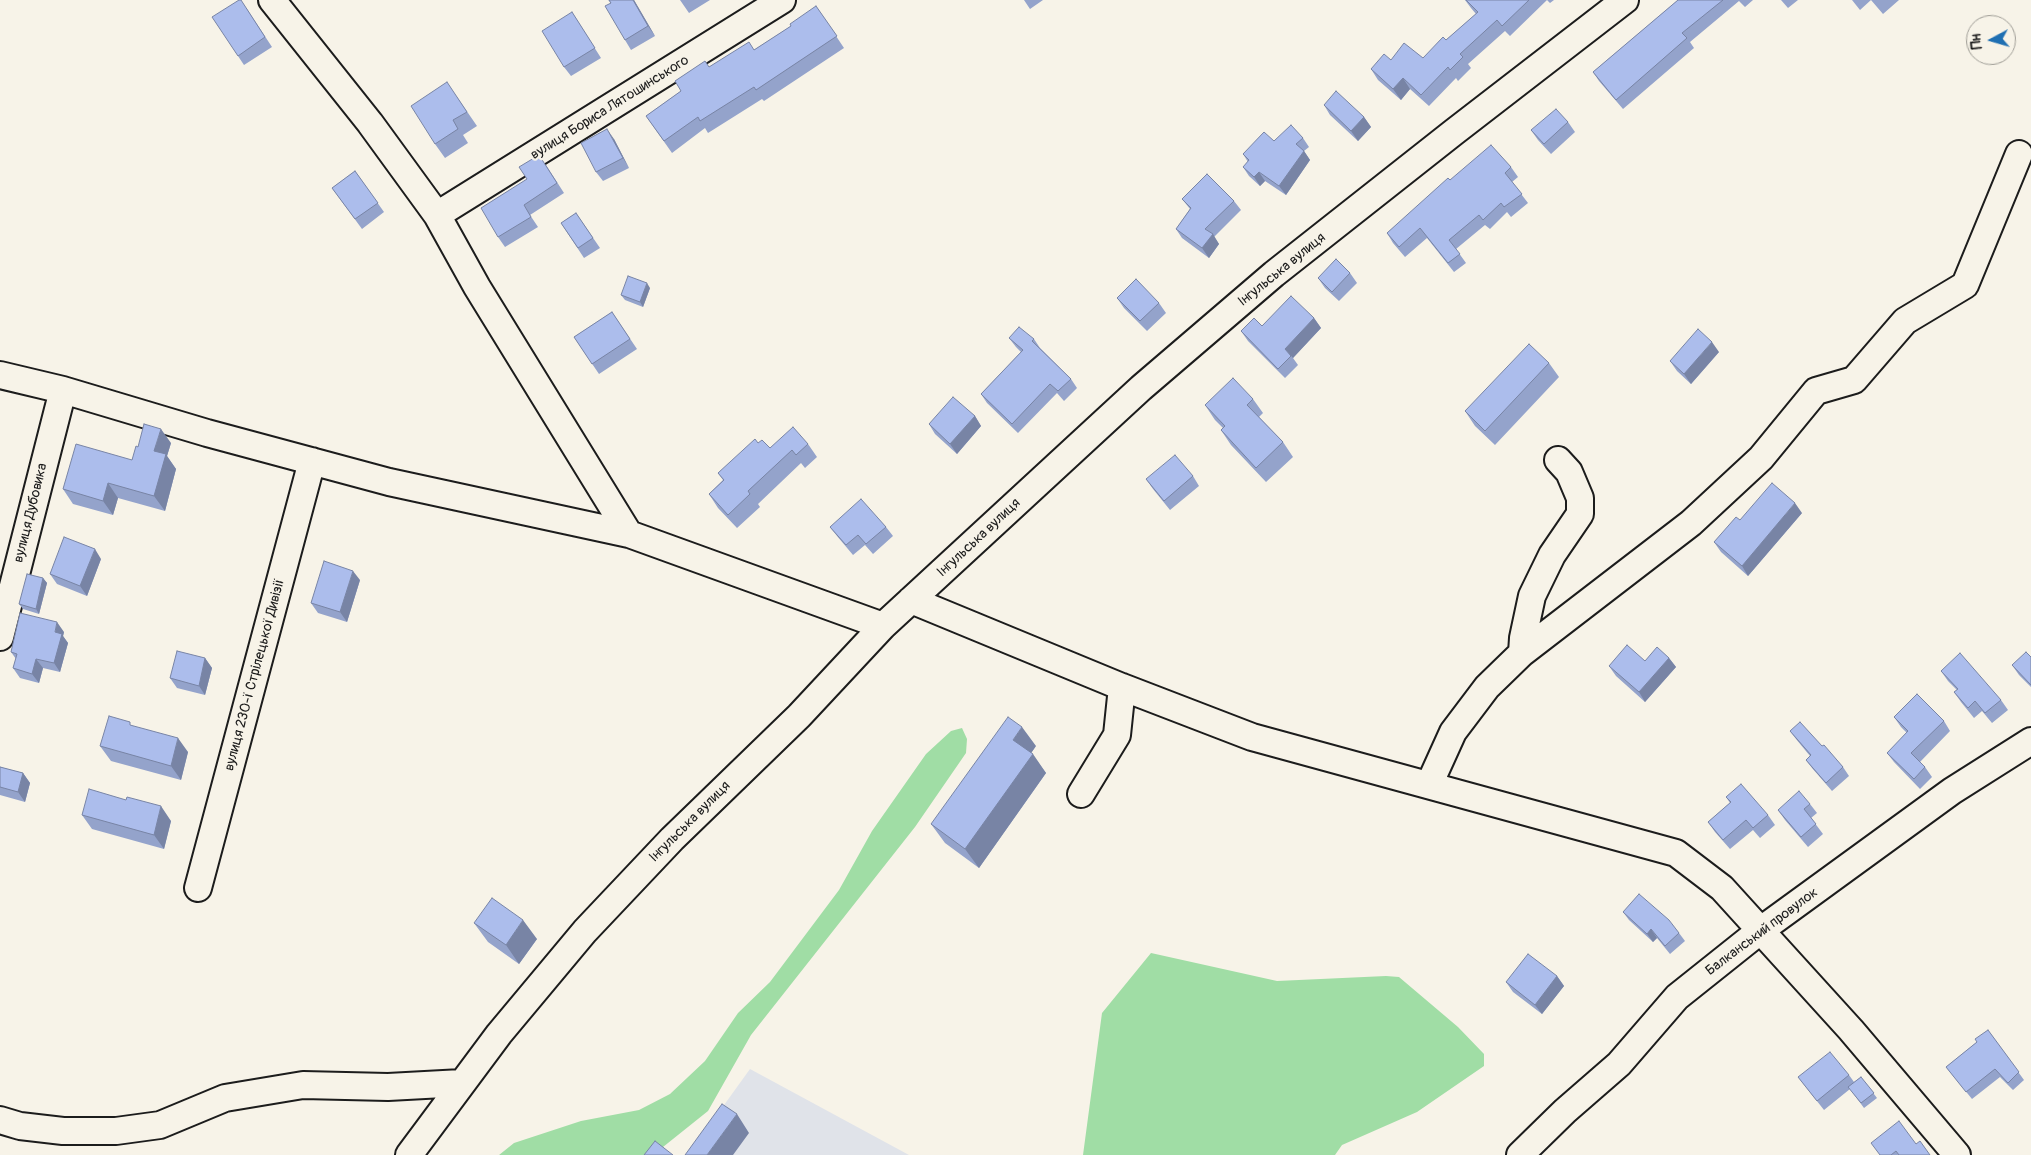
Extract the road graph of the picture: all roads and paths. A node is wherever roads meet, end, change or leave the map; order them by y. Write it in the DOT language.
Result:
graph roads {
  1 [pos="272,0"];
  2 [pos="782,0"];
  3 [pos="1625,0"];
  4 [pos="2019,154"];
  5 [pos="437,215"];
  6 [pos="0,375"];
  7 [pos="64,390"];
  8 [pos="1558,460"];
  9 [pos="312,461"];
  10 [pos="629,534"];
  11 [pos="911,600"];
  12 [pos="882,626"];
  13 [pos="0,637"];
  14 [pos="1522,653"];
  15 [pos="1122,687"];
  16 [pos="2031,741"];
  17 [pos="1429,785"];
  18 [pos="1081,794"];
  19 [pos="198,888"];
  20 [pos="1761,930"];
  21 [pos="462,1083"];
  22 [pos="0,1120"];
  23 [pos="409,1155"];
  24 [pos="1520,1155"];
  25 [pos="1957,1155"];
  1 -- 5 [label="street"];
  2 -- 5 [label="street, вулиця Бориса Лятошинського"];
  3 -- 11 [label="street, Інгульська вулиця"];
  4 -- 14 [label="street"];
  5 -- 10 [label="street"];
  6 -- 7 [label="street"];
  7 -- 9 [label="street"];
  7 -- 13 [label="street, вулиця Дубовика"];
  8 -- 14 [label="street"];
  9 -- 10 [label="street"];
  9 -- 19 [label="street, вулиця 230-ї Стрілецької Дивізії"];
  10 -- 12 [label="street"];
  11 -- 12 [label="street, Інгульська вулиця"];
  11 -- 15 [label="street"];
  12 -- 21 [label="street, Інгульська вулиця"];
  14 -- 17 [label="street"];
  15 -- 17 [label="street"];
  15 -- 18 [label="street"];
  16 -- 20 [label="street, Балканський провулок"];
  17 -- 20 [label="street"];
  20 -- 24 [label="street, Балканський провулок"];
  20 -- 25 [label="street"];
  21 -- 22 [label="street"];
  21 -- 23 [label="street, Інгульська вулиця"];
}
